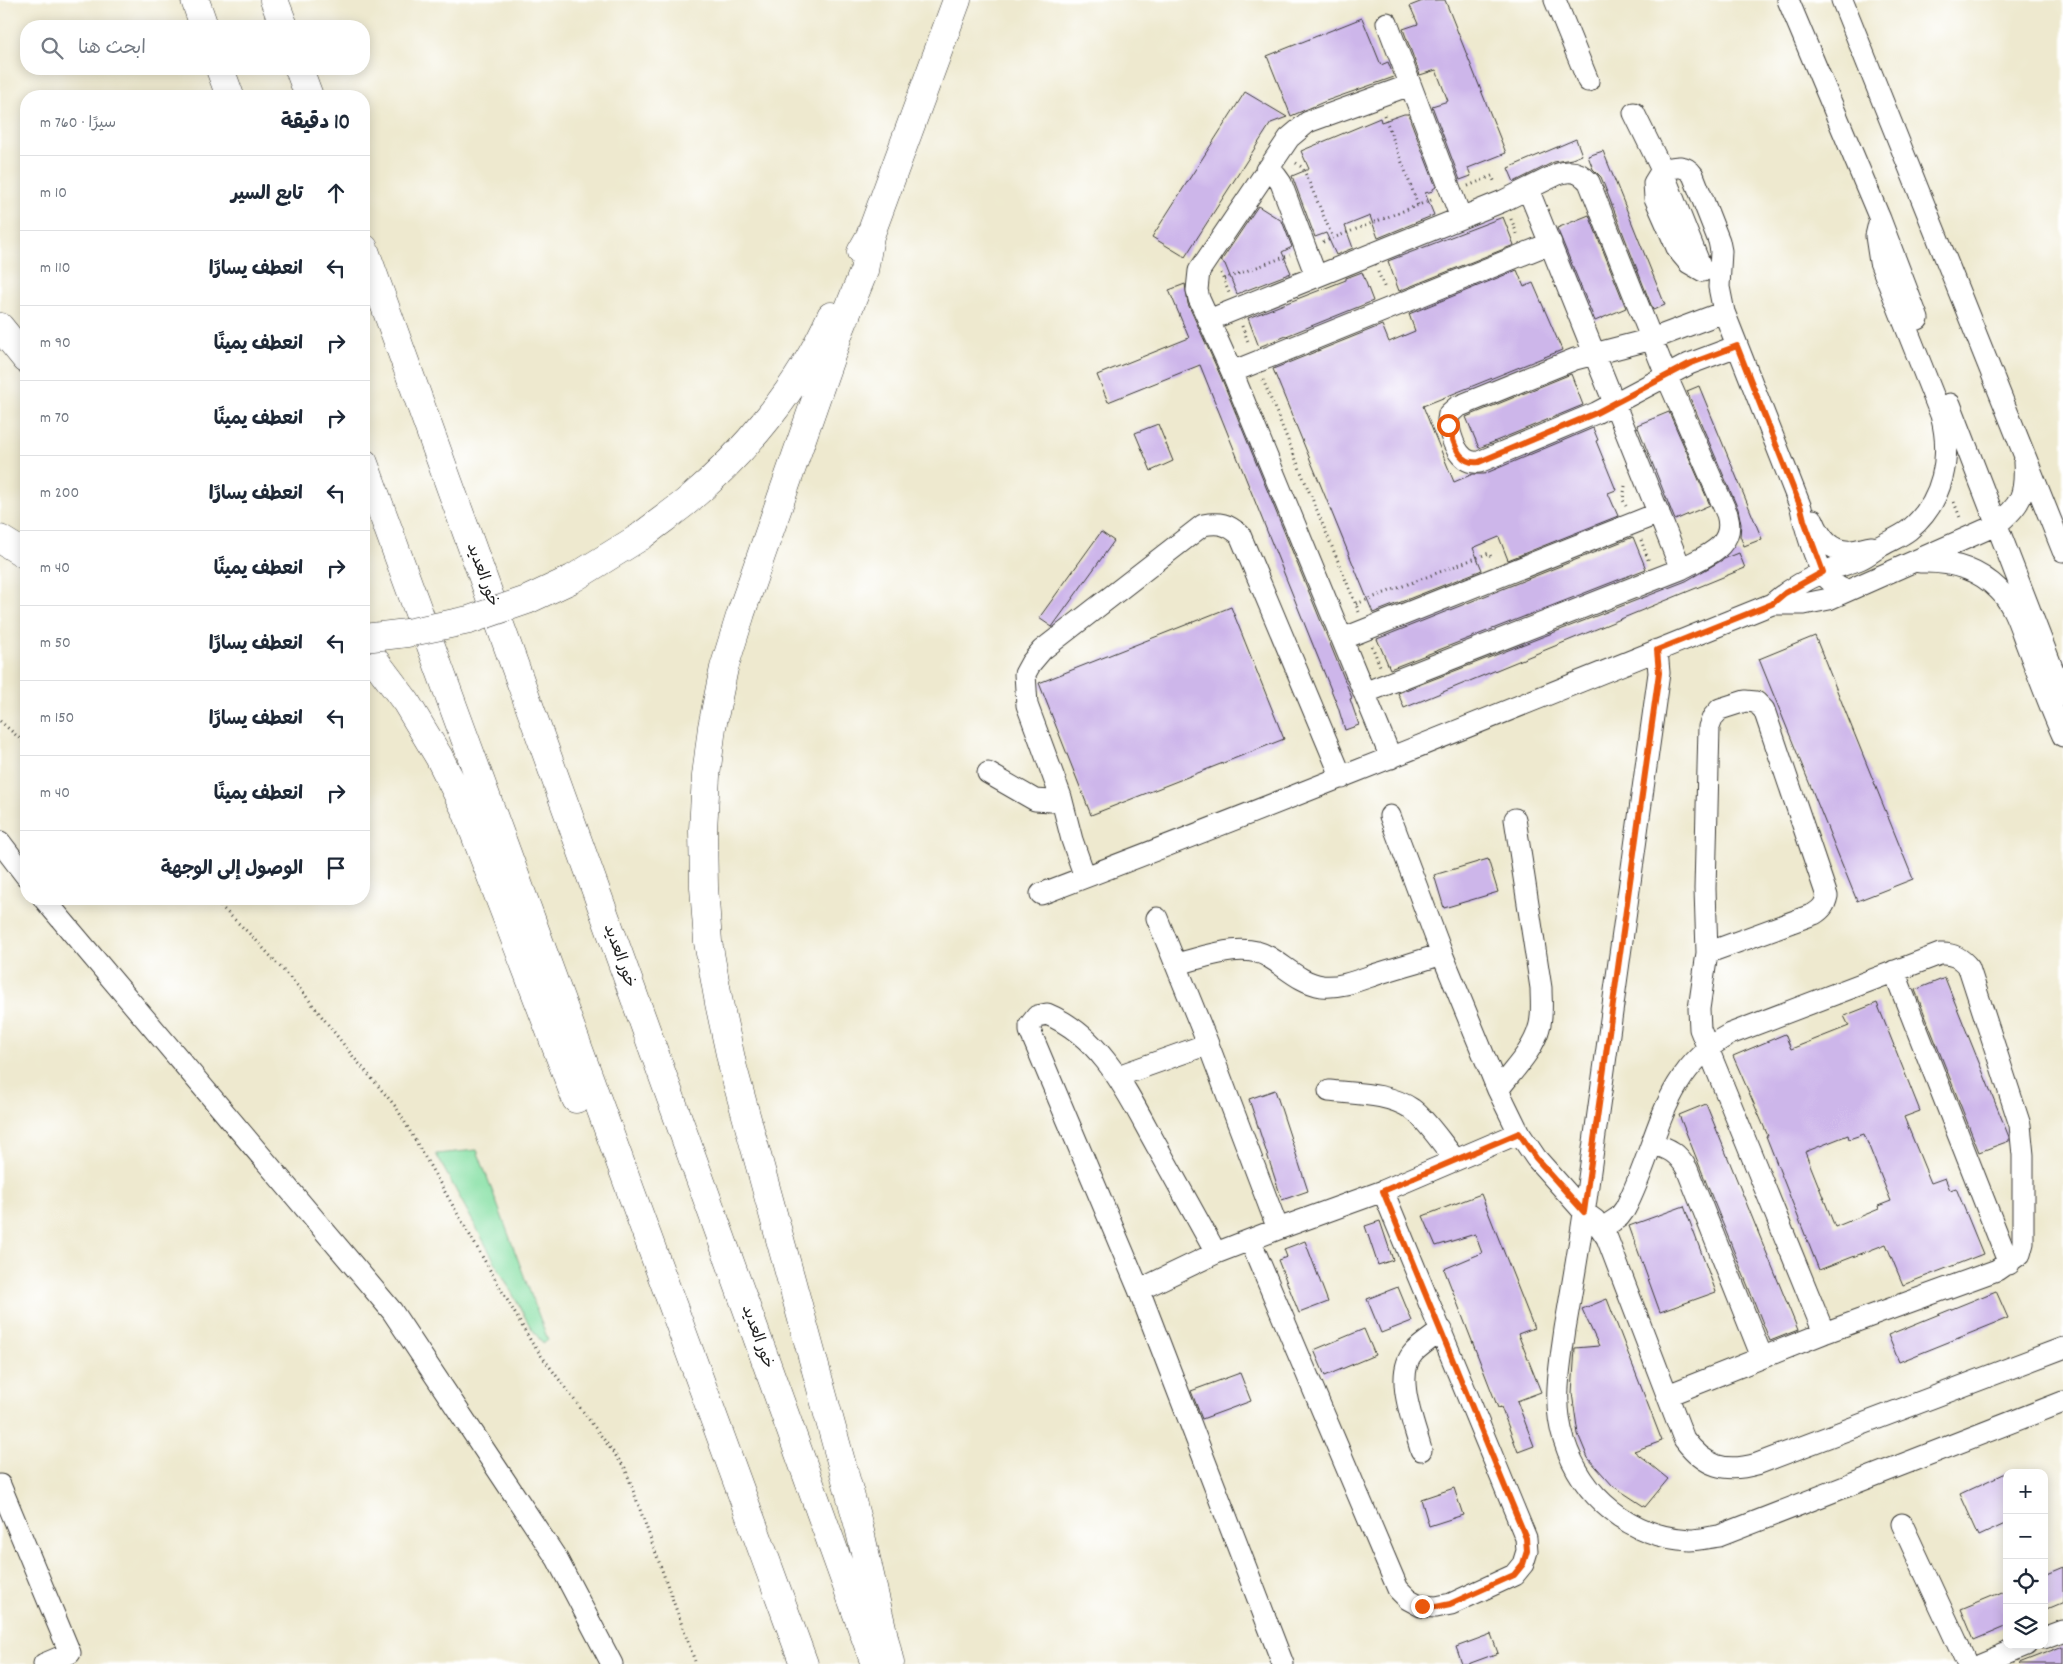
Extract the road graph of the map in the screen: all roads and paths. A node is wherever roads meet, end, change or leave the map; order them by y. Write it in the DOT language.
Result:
graph roads {
  1 [pos="195,0"];
  2 [pos="274,0"];
  3 [pos="957,0"];
  4 [pos="1555,0"];
  5 [pos="1788,0"];
  6 [pos="1842,0"];
  7 [pos="202,20"];
  8 [pos="282,20"];
  9 [pos="1387,24"];
  10 [pos="222,75"];
  11 [pos="301,75"];
  12 [pos="1588,81"];
  13 [pos="1410,85"];
  14 [pos="228,90"];
  15 [pos="307,90"];
  16 [pos="1634,113"];
  17 [pos="1383,115"];
  18 [pos="1278,152"];
  19 [pos="1266,170"];
  20 [pos="1662,170"];
  21 [pos="1528,189"];
  22 [pos="1450,192"];
  23 [pos="1503,201"];
  24 [pos="1418,205"];
  25 [pos="1461,218"];
  26 [pos="1880,219"];
  27 [pos="870,236"];
  28 [pos="1333,238"];
  29 [pos="1551,244"];
  30 [pos="1305,250"];
  31 [pos="1525,253"];
  32 [pos="1205,260"];
  33 [pos="370,265"];
  34 [pos="1316,276"];
  35 [pos="1224,280"];
  36 [pos="1235,308"];
  37 [pos="1724,312"];
  38 [pos="1209,320"];
  39 [pos="0,328"];
  40 [pos="1652,339"];
  41 [pos="1737,346"];
  42 [pos="20,352"];
  43 [pos="1594,354"];
  44 [pos="1256,362"];
  45 [pos="1232,372"];
  46 [pos="1666,376"];
  47 [pos="1614,404"];
  48 [pos="2023,451"];
  49 [pos="370,479"];
  50 [pos="1623,480"];
  51 [pos="1801,508"];
  52 [pos="1658,513"];
  53 [pos="1634,522"];
  54 [pos="1996,525"];
  55 [pos="0,538"];
  56 [pos="1880,546"];
  57 [pos="20,551"];
  58 [pos="2063,551"];
  59 [pos="1912,562"];
  60 [pos="1681,569"];
  61 [pos="1823,572"];
  62 [pos="1499,576"];
  63 [pos="1655,579"];
  64 [pos="1846,591"];
  65 [pos="1356,604"];
  66 [pos="1772,604"];
  67 [pos="1366,629"];
  68 [pos="370,637"];
  69 [pos="1342,639"];
  70 [pos="1657,650"];
  71 [pos="370,654"];
  72 [pos="1387,684"];
  73 [pos="1364,693"];
  74 [pos="2063,696"];
  75 [pos="0,721"];
  76 [pos="2063,736"];
  77 [pos="20,739"];
  78 [pos="1391,758"];
  79 [pos="988,773"];
  80 [pos="1342,778"];
  81 [pos="1061,797"];
  82 [pos="1390,816"];
  83 [pos="1515,819"];
  84 [pos="0,842"];
  85 [pos="20,868"];
  86 [pos="1085,877"];
  87 [pos="1041,894"];
  88 [pos="49,905"];
  89 [pos="218,905"];
  90 [pos="1157,918"];
  91 [pos="1707,953"];
  92 [pos="1442,954"];
  93 [pos="1176,964"];
  94 [pos="1894,971"];
  95 [pos="1208,1044"];
  96 [pos="1706,1049"];
  97 [pos="1118,1076"];
  98 [pos="1498,1090"];
  99 [pos="1329,1091"];
  100 [pos="1519,1133"];
  101 [pos="1652,1144"];
  102 [pos="1455,1159"];
  103 [pos="1383,1191"];
  104 [pos="1584,1212"];
  105 [pos="1278,1229"];
  106 [pos="1601,1229"];
  107 [pos="1250,1240"];
  108 [pos="648,1243"];
  109 [pos="1216,1254"];
  110 [pos="2009,1264"];
  111 [pos="1139,1290"];
  112 [pos="1442,1330"];
  113 [pos="1824,1333"];
  114 [pos="2063,1348"];
  115 [pos="1762,1357"];
  116 [pos="1668,1394"];
  117 [pos="2063,1402"];
  118 [pos="1421,1450"];
  119 [pos="0,1484"];
  120 [pos="1902,1524"];
  121 [pos="2063,1630"];
  122 [pos="2048,1636"];
  123 [pos="2016,1649"];
  124 [pos="44,1664"];
  125 [pos="612,1664"];
  126 [pos="696,1664"];
  127 [pos="804,1664"];
  128 [pos="875,1664"];
  129 [pos="890,1664"];
  130 [pos="1283,1664"];
  131 [pos="1967,1664"];
  132 [pos="1980,1664"];
  1 -- 7 [label="highway"];
  2 -- 8 [label="highway"];
  3 -- 27 [label="highway"];
  4 -- 12 [label="street"];
  5 -- 26 [label="street"];
  6 -- 48 [label="street"];
  9 -- 13 [label="street"];
  10 -- 14 [label="highway"];
  11 -- 15 [label="highway"];
  13 -- 18 [label="street"];
  13 -- 22 [label="street"];
  16 -- 20 [label="street"];
  17 -- 24 [label="path"];
  18 -- 19 [label="street"];
  18 -- 28 [label="path"];
  19 -- 30 [label="street"];
  19 -- 32 [label="street"];
  20 -- 37 [label="street"];
  20 -- 37 [label="street"];
  21 -- 23 [label="street"];
  21 -- 29 [label="street"];
  21 -- 40 [label="street"];
  22 -- 23 [label="path"];
  22 -- 24 [label="path"];
  22 -- 25 [label="street"];
  23 -- 25 [label="street"];
  23 -- 31 [label="path"];
  24 -- 28 [label="path"];
  25 -- 34 [label="street"];
  26 -- 54 [label="street"];
  26 -- 56 [label="street"];
  27 -- 68 [label="highway, bridge"];
  27 -- 129 [label="highway"];
  28 -- 30 [label="path"];
  29 -- 31 [label="street"];
  29 -- 43 [label="street"];
  30 -- 34 [label="street"];
  30 -- 35 [label="path"];
  31 -- 44 [label="street"];
  32 -- 35 [label="path"];
  32 -- 38 [label="street"];
  33 -- 128 [label="highway, خور العديد"];
  34 -- 36 [label="street"];
  35 -- 36 [label="path"];
  36 -- 38 [label="street"];
  36 -- 44 [label="path"];
  37 -- 40 [label="street"];
  37 -- 41 [label="street"];
  38 -- 45 [label="street"];
  39 -- 42 [label="highway"];
  40 -- 43 [label="street"];
  40 -- 46 [label="street"];
  41 -- 46 [label="street"];
  41 -- 51 [label="street"];
  43 -- 47 [label="street"];
  43 -- 47 [label="street"];
  44 -- 45 [label="street"];
  44 -- 65 [label="path"];
  45 -- 69 [label="street"];
  46 -- 47 [label="street"];
  46 -- 60 [label="street"];
  47 -- 52 [label="street"];
  48 -- 54 [label="street"];
  48 -- 58 [label="street"];
  49 -- 108 [label="highway"];
  50 -- 53 [label="path"];
  51 -- 56 [label="street"];
  51 -- 61 [label="street"];
  52 -- 53 [label="street"];
  52 -- 60 [label="street"];
  53 -- 62 [label="street"];
  53 -- 63 [label="path"];
  54 -- 59 [label="street"];
  54 -- 74 [label="street"];
  55 -- 57 [label="highway"];
  56 -- 61 [label="street"];
  59 -- 64 [label="street"];
  59 -- 76 [label="street"];
  60 -- 63 [label="street"];
  61 -- 64 [label="street"];
  61 -- 66 [label="street"];
  62 -- 65 [label="path"];
  62 -- 67 [label="street"];
  63 -- 72 [label="street"];
  64 -- 66 [label="street"];
  65 -- 67 [label="path"];
  66 -- 70 [label="street"];
  67 -- 69 [label="street"];
  67 -- 72 [label="path"];
  69 -- 73 [label="street"];
  70 -- 78 [label="street"];
  70 -- 104 [label="street"];
  71 -- 108 [label="highway"];
  72 -- 73 [label="street"];
  73 -- 78 [label="street"];
  75 -- 77 [label="path"];
  78 -- 80 [label="street"];
  79 -- 81 [label="street"];
  80 -- 81 [label="street"];
  80 -- 86 [label="street"];
  81 -- 86 [label="street"];
  82 -- 92 [label="street"];
  83 -- 98 [label="street"];
  84 -- 85 [label="street"];
  86 -- 87 [label="street"];
  88 -- 125 [label="street"];
  89 -- 126 [label="path"];
  90 -- 93 [label="street"];
  91 -- 91 [label="street"];
  91 -- 96 [label="street"];
  92 -- 93 [label="street"];
  92 -- 98 [label="street"];
  93 -- 95 [label="street"];
  94 -- 96 [label="street"];
  94 -- 110 [label="street"];
  94 -- 110 [label="street"];
  95 -- 97 [label="street"];
  95 -- 105 [label="street"];
  96 -- 101 [label="street"];
  96 -- 113 [label="street"];
  97 -- 109 [label="street"];
  97 -- 111 [label="street"];
  98 -- 100 [label="street"];
  99 -- 102 [label="street"];
  100 -- 102 [label="street"];
  100 -- 104 [label="street"];
  101 -- 106 [label="street"];
  101 -- 115 [label="street"];
  102 -- 103 [label="street"];
  103 -- 105 [label="street"];
  103 -- 112 [label="street"];
  104 -- 106 [label="street"];
  104 -- 117 [label="street"];
  105 -- 107 [label="street"];
  106 -- 116 [label="street"];
  107 -- 109 [label="street"];
  107 -- 112 [label="street"];
  108 -- 127 [label="highway"];
  109 -- 111 [label="street"];
  110 -- 113 [label="street"];
  111 -- 130 [label="street"];
  112 -- 118 [label="street"];
  113 -- 115 [label="street"];
  114 -- 116 [label="street"];
  115 -- 116 [label="street"];
  119 -- 124 [label="street"];
  120 -- 131 [label="street"];
  121 -- 122 [label="street"];
  123 -- 132 [label="street"];
}
